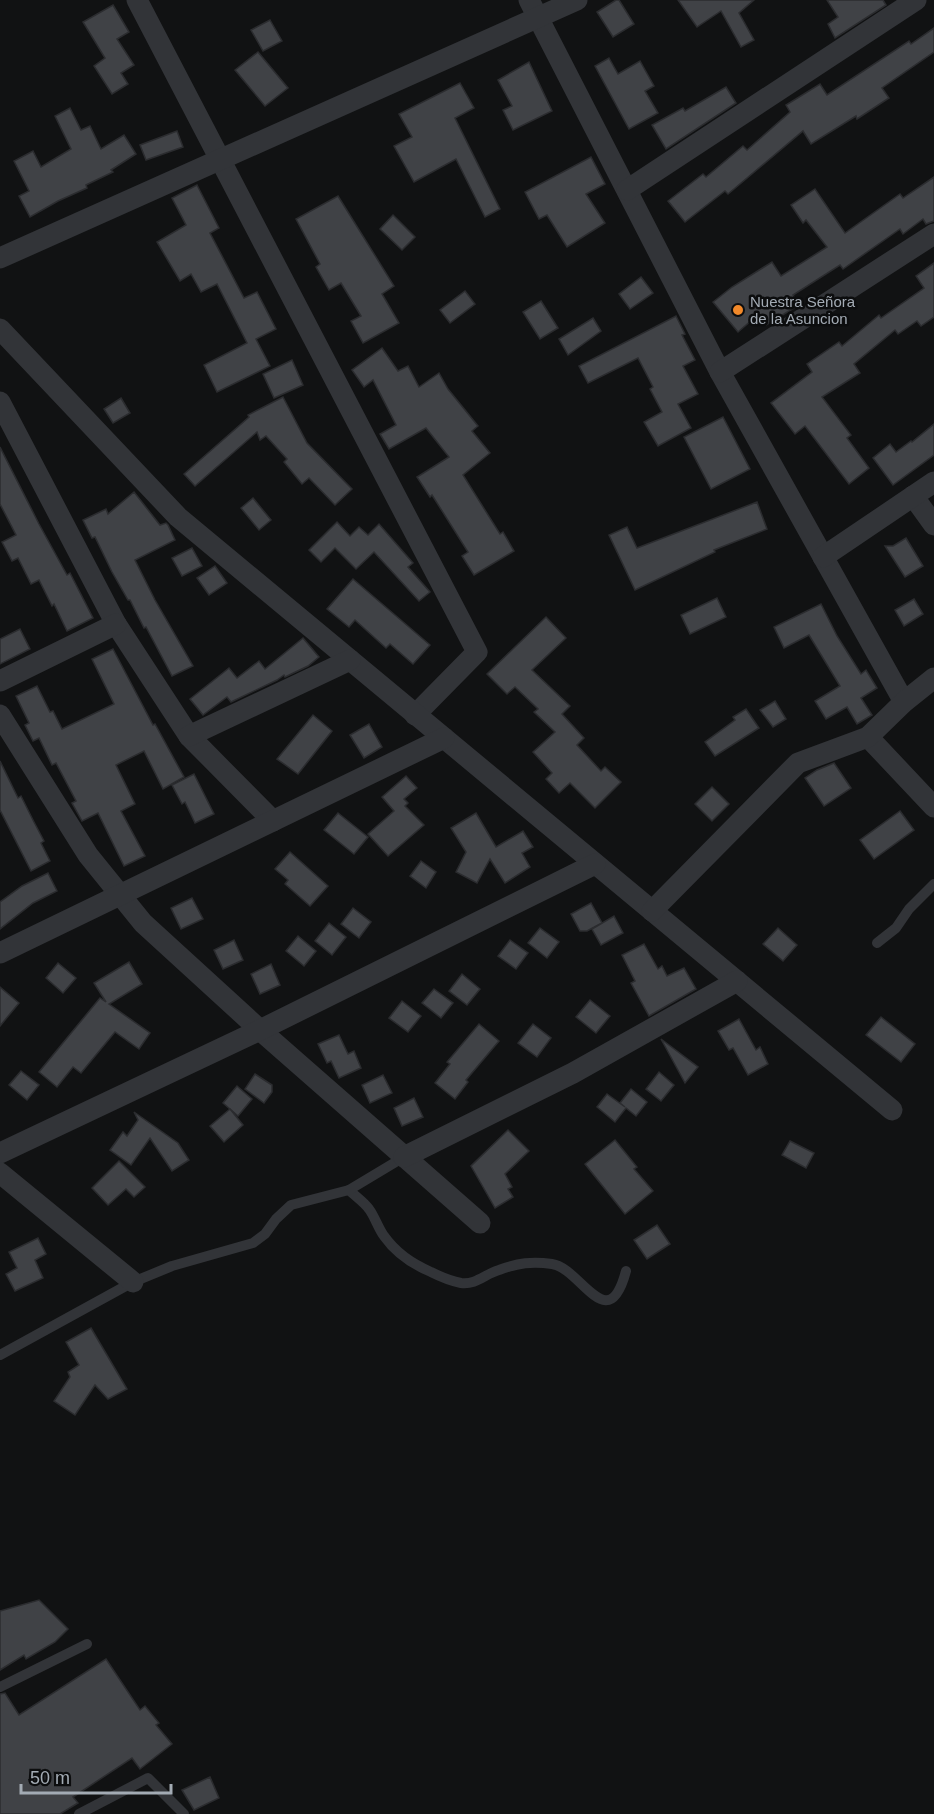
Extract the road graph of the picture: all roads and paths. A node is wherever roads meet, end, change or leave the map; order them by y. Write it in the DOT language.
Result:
graph roads {
  1 [pos="137,0"];
  2 [pos="577,0"];
  3 [pos="916,0"];
  4 [pos="534,9"];
  5 [pos="218,159"];
  6 [pos="627,190"];
  7 [pos="934,234"];
  8 [pos="0,258"];
  9 [pos="0,329"];
  10 [pos="720,372"];
  11 [pos="0,402"];
  12 [pos="934,482"];
  13 [pos="913,496"];
  14 [pos="934,525"];
  15 [pos="823,557"];
  16 [pos="116,624"];
  17 [pos="350,660"];
  18 [pos="934,678"];
  19 [pos="0,681"];
  20 [pos="903,702"];
  21 [pos="0,715"];
  22 [pos="415,715"];
  23 [pos="189,736"];
  24 [pos="868,737"];
  25 [pos="444,738"];
  26 [pos="934,807"];
  27 [pos="273,821"];
  28 [pos="595,864"];
  29 [pos="934,884"];
  30 [pos="120,895"];
  31 [pos="652,911"];
  32 [pos="877,943"];
  33 [pos="0,953"];
  34 [pos="737,981"];
  35 [pos="260,1030"];
  36 [pos="892,1110"];
  37 [pos="0,1153"];
  38 [pos="404,1157"];
  39 [pos="0,1173"];
  40 [pos="348,1190"];
  41 [pos="480,1223"];
  42 [pos="626,1271"];
  43 [pos="133,1282"];
  44 [pos="0,1355"];
  45 [pos="87,1644"];
  46 [pos="0,1687"];
  47 [pos="79,1814"];
  48 [pos="184,1814"];
  1 -- 5 [label="street"];
  2 -- 4 [label="street"];
  3 -- 6 [label="street"];
  4 -- 5 [label="street"];
  4 -- 6 [label="street"];
  5 -- 8 [label="street"];
  5 -- 22 [label="street"];
  6 -- 10 [label="street"];
  7 -- 10 [label="street"];
  9 -- 17 [label="street"];
  10 -- 15 [label="street"];
  11 -- 16 [label="street"];
  12 -- 13 [label="street"];
  13 -- 14 [label="street"];
  13 -- 15 [label="street"];
  15 -- 20 [label="street"];
  16 -- 19 [label="street"];
  16 -- 23 [label="street"];
  17 -- 22 [label="street"];
  17 -- 23 [label="street"];
  18 -- 20 [label="street"];
  20 -- 24 [label="street"];
  21 -- 30 [label="street"];
  22 -- 25 [label="street"];
  23 -- 27 [label="street"];
  24 -- 26 [label="street"];
  24 -- 31 [label="street"];
  25 -- 27 [label="street"];
  25 -- 28 [label="street"];
  27 -- 30 [label="street"];
  28 -- 31 [label="street"];
  28 -- 35 [label="street"];
  29 -- 32 [label="lane"];
  30 -- 33 [label="street"];
  30 -- 35 [label="street"];
  31 -- 34 [label="street"];
  34 -- 36 [label="street"];
  34 -- 38 [label="street"];
  35 -- 37 [label="street"];
  35 -- 38 [label="street"];
  38 -- 40 [label="lane"];
  38 -- 41 [label="street"];
  39 -- 43 [label="street"];
  40 -- 42 [label="lane"];
  40 -- 43 [label="lane"];
  43 -- 44 [label="lane"];
  45 -- 46 [label="lane"];
  47 -- 48 [label="lane"];
}
